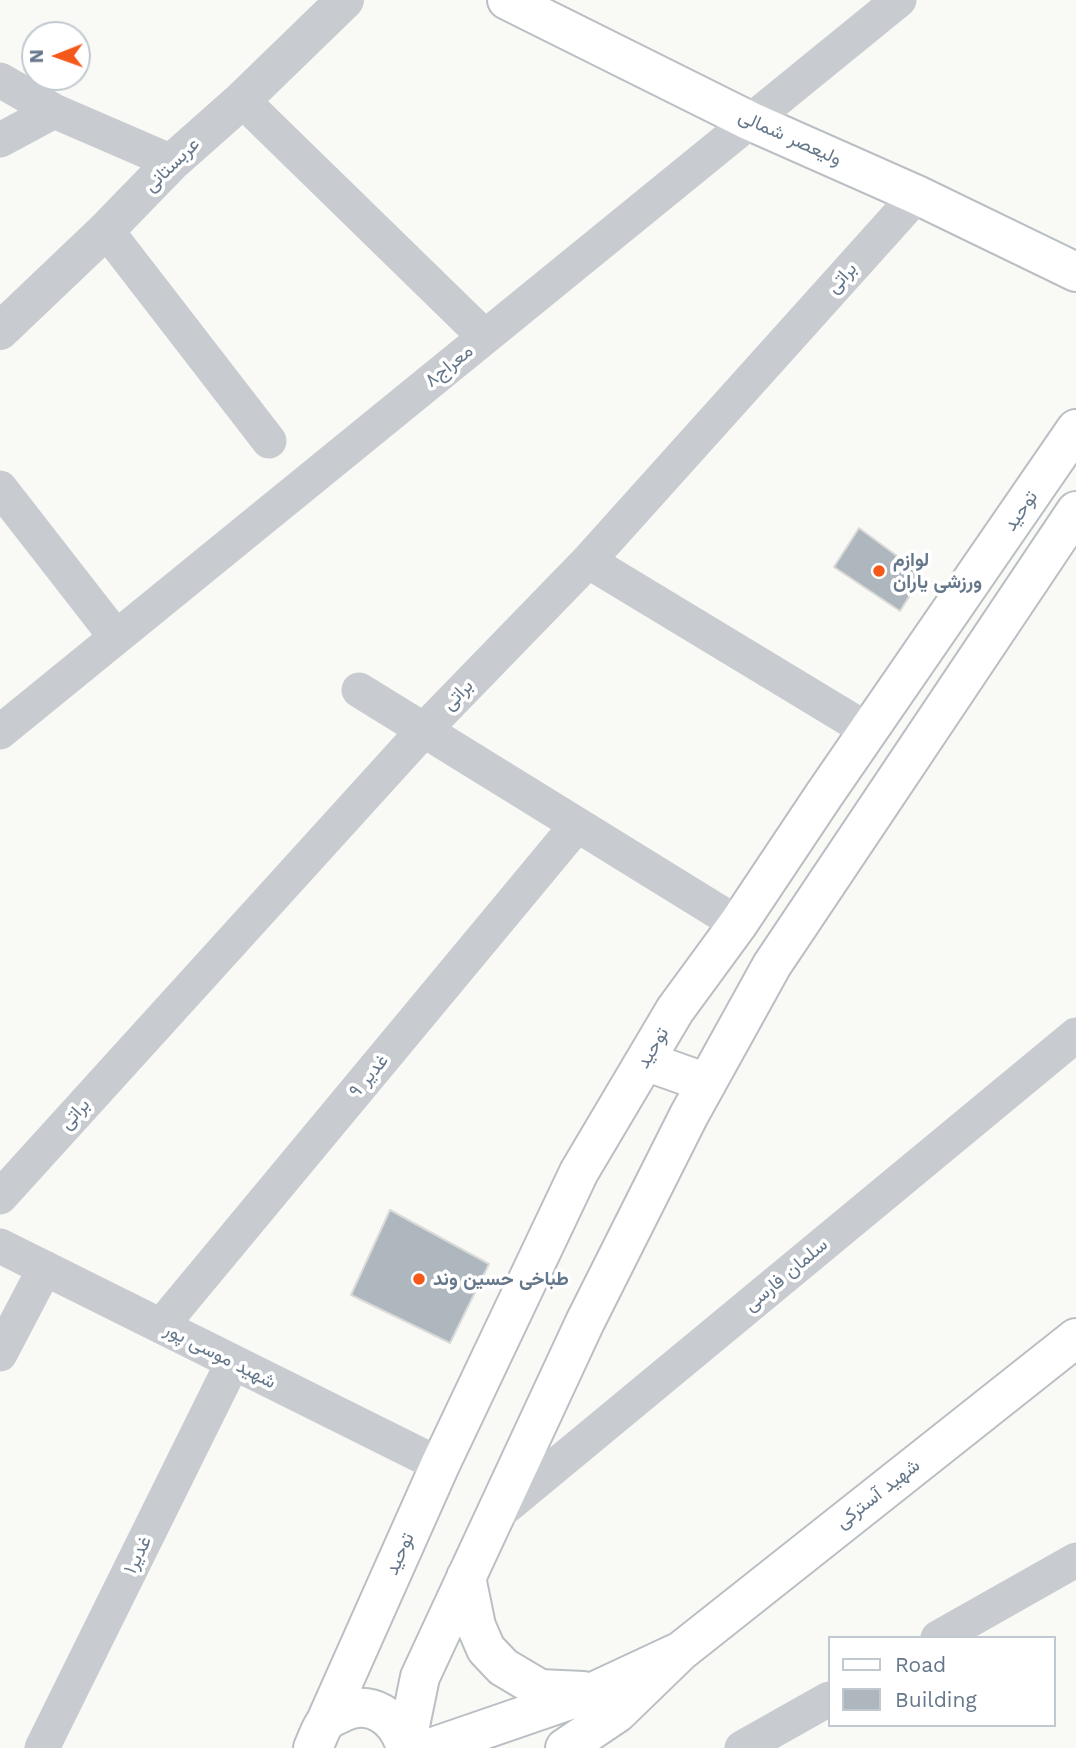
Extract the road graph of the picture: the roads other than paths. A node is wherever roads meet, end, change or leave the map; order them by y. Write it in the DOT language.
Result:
graph roads {
  1 [pos="345,0"];
  2 [pos="507,0"];
  3 [pos="899,0"];
  4 [pos="0,80"];
  5 [pos="242,100"];
  6 [pos="54,111"];
  7 [pos="750,121"];
  8 [pos="0,140"];
  9 [pos="172,162"];
  10 [pos="917,195"];
  11 [pos="106,230"];
  12 [pos="1076,272"];
  13 [pos="0,331"];
  14 [pos="485,337"];
  15 [pos="1076,429"];
  16 [pos="269,441"];
  17 [pos="0,488"];
  18 [pos="1076,511"];
  19 [pos="588,561"];
  20 [pos="116,638"];
  21 [pos="359,690"];
  22 [pos="424,730"];
  23 [pos="869,731"];
  24 [pos="0,732"];
  25 [pos="578,825"];
  26 [pos="738,924"];
  27 [pos="1076,1035"];
  28 [pos="645,1061"];
  29 [pos="707,1083"];
  30 [pos="4,1183"];
  31 [pos="0,1246"];
  32 [pos="45,1268"];
  33 [pos="161,1326"];
  34 [pos="1076,1338"];
  35 [pos="0,1354"];
  36 [pos="233,1362"];
  37 [pos="440,1465"];
  38 [pos="496,1514"];
  39 [pos="1076,1560"];
  40 [pos="466,1577"];
  41 [pos="942,1636"];
  42 [pos="681,1651"];
  43 [pos="593,1692"];
  44 [pos="828,1700"];
  45 [pos="319,1735"];
  46 [pos="414,1747"];
  47 [pos="42,1748"];
  48 [pos="565,1748"];
  49 [pos="742,1748"];
  1 -- 5 [label="street, عربستانی"];
  2 -- 7 [label="main road, ولیعصر شمالی"];
  3 -- 7 [label="street, معراج۸"];
  4 -- 6 [label="street"];
  5 -- 9 [label="street, عربستانی"];
  5 -- 14 [label="street"];
  6 -- 8 [label="street"];
  6 -- 9 [label="street"];
  7 -- 10 [label="main road, ولیعصر شمالی"];
  7 -- 14 [label="street, معراج۸"];
  9 -- 11 [label="street, عربستانی"];
  10 -- 12 [label="main road, ولیعصر شمالی"];
  10 -- 19 [label="street, براتی"];
  11 -- 13 [label="street, عربستانی"];
  11 -- 16 [label="street"];
  14 -- 20 [label="street, معراج۸"];
  15 -- 23 [label="main road, توحید"];
  17 -- 20 [label="street"];
  18 -- 29 [label="main road"];
  19 -- 22 [label="street, براتی"];
  19 -- 23 [label="street"];
  20 -- 24 [label="street, معراج۸"];
  21 -- 22 [label="street"];
  22 -- 25 [label="street"];
  22 -- 30 [label="street, براتی"];
  23 -- 26 [label="main road, توحید"];
  25 -- 26 [label="street"];
  25 -- 33 [label="street, غدیر ۹"];
  26 -- 28 [label="main road, توحید"];
  27 -- 38 [label="street, سلمان فارسی"];
  28 -- 29 [label="main road"];
  28 -- 37 [label="main road, توحید"];
  29 -- 38 [label="main road"];
  31 -- 32 [label="street, شهید موسی پور"];
  32 -- 33 [label="street, شهید موسی پور"];
  32 -- 35 [label="street"];
  33 -- 36 [label="street, شهید موسی پور"];
  34 -- 42 [label="main road, شهید آسترکی"];
  36 -- 37 [label="street, شهید موسی پور"];
  36 -- 47 [label="street, غدیر۱"];
  37 -- 45 [label="main road, توحید"];
  38 -- 40 [label="main road"];
  39 -- 41 [label="street"];
  40 -- 43 [label="main road"];
  40 -- 46 [label="main road"];
  42 -- 43 [label="main road"];
  42 -- 48 [label="main road"];
  43 -- 46 [label="main road"];
  44 -- 49 [label="street"];
  45 -- 46 [label="main road"];
}
